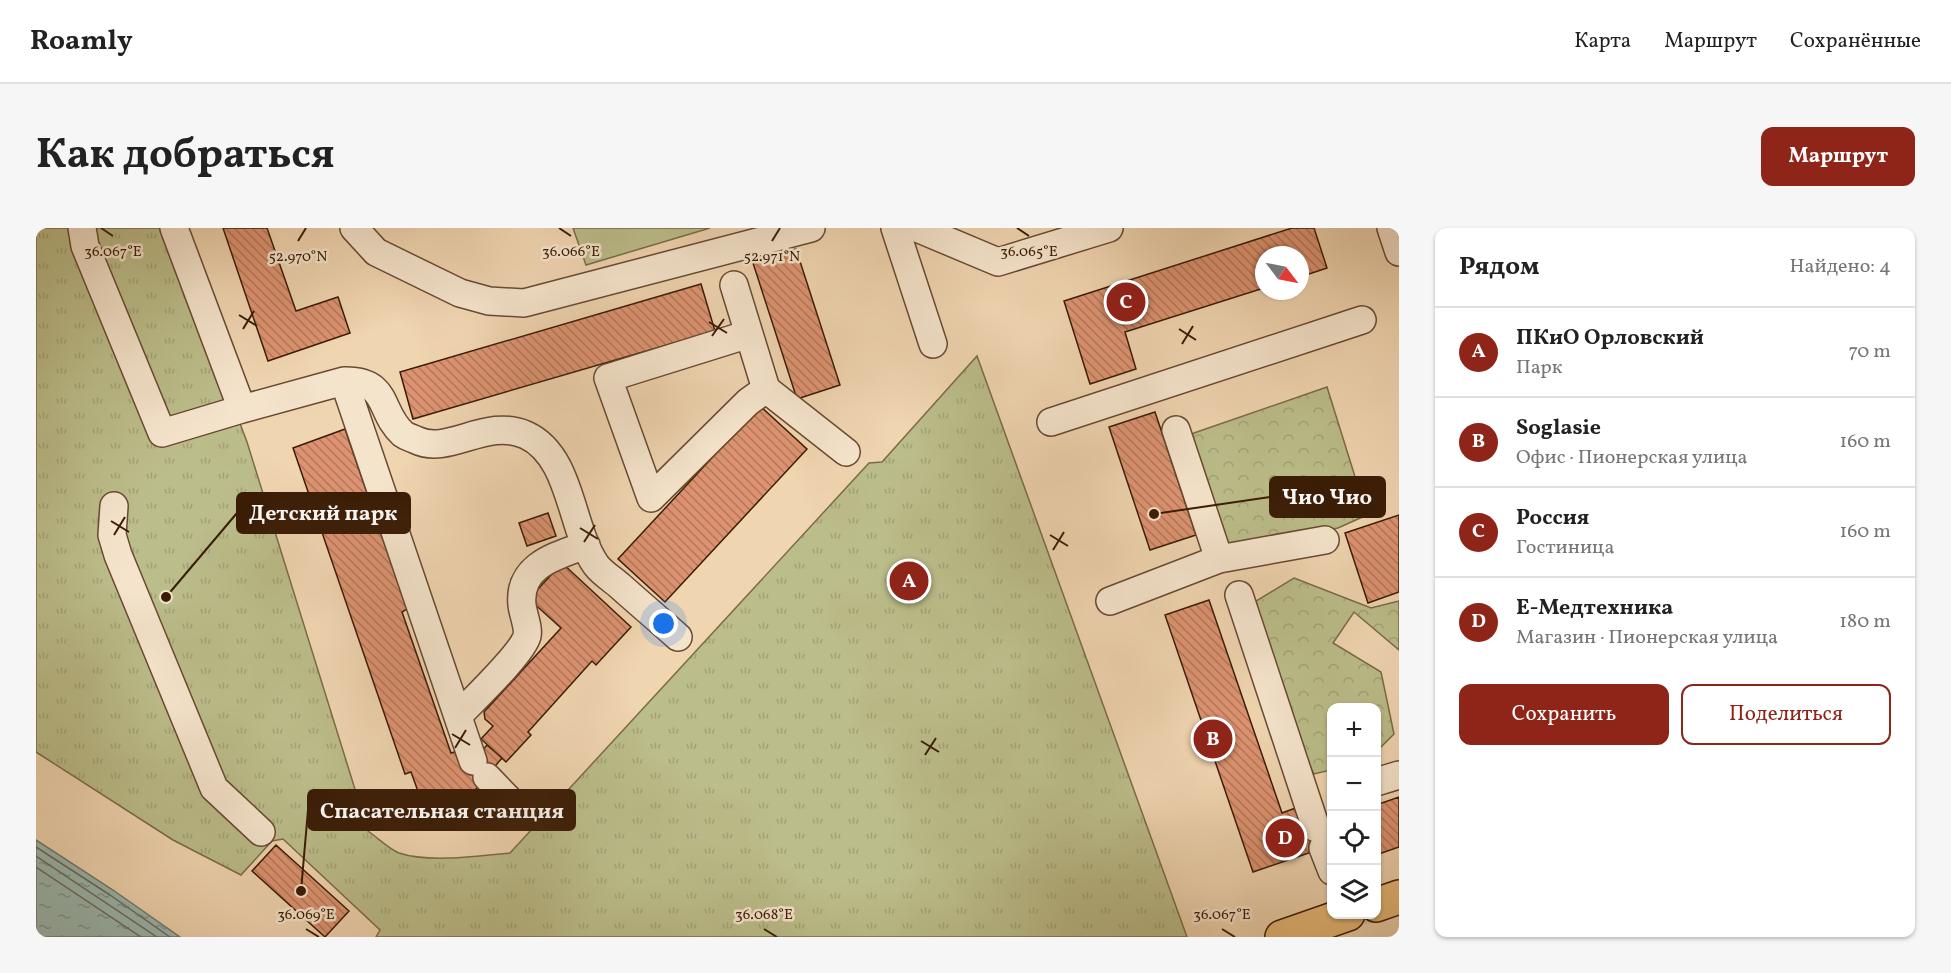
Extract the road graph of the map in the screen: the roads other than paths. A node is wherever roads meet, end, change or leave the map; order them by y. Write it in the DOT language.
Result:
graph roads {
  1 [pos="82,228"];
  2 [pos="174,228"];
  3 [pos="354,228"];
  4 [pos="811,228"];
  5 [pos="896,228"];
  6 [pos="917,228"];
  7 [pos="1109,228"];
  8 [pos="1391,228"];
  9 [pos="1399,252"];
  10 [pos="734,285"];
  11 [pos="1362,320"];
  12 [pos="749,334"];
  13 [pos="933,344"];
  14 [pos="344,381"];
  15 [pos="766,389"];
  16 [pos="242,409"];
  17 [pos="1051,423"];
  18 [pos="1176,430"];
  19 [pos="846,452"];
  20 [pos="114,506"];
  21 [pos="1325,540"];
  22 [pos="586,545"];
  23 [pos="1220,559"];
  24 [pos="1239,595"];
  25 [pos="1110,601"];
  26 [pos="678,638"];
  27 [pos="458,716"];
  28 [pos="1399,775"];
  29 [pos="1381,782"];
  30 [pos="511,802"];
  31 [pos="1322,830"];
  32 [pos="261,832"];
  33 [pos="1399,897"];
  34 [pos="1381,904"];
  35 [pos="1335,919"];
  36 [pos="1282,937"];
  1 -- 16 [label="street"];
  2 -- 16 [label="street"];
  3 -- 4 [label="street"];
  5 -- 13 [label="street"];
  6 -- 7 [label="street"];
  8 -- 9 [label="street"];
  10 -- 12 [label="street"];
  11 -- 17 [label="street"];
  12 -- 15 [label="street"];
  12 -- 15 [label="street"];
  14 -- 16 [label="street"];
  14 -- 22 [label="street"];
  14 -- 27 [label="street"];
  15 -- 19 [label="street"];
  18 -- 23 [label="street"];
  20 -- 32 [label="street"];
  21 -- 23 [label="street"];
  22 -- 26 [label="street"];
  22 -- 27 [label="street"];
  23 -- 25 [label="street"];
  24 -- 31 [label="street"];
  27 -- 30 [label="street"];
  28 -- 29 [label="street"];
  33 -- 34 [label="main road"];
  35 -- 36 [label="main road"];
}
